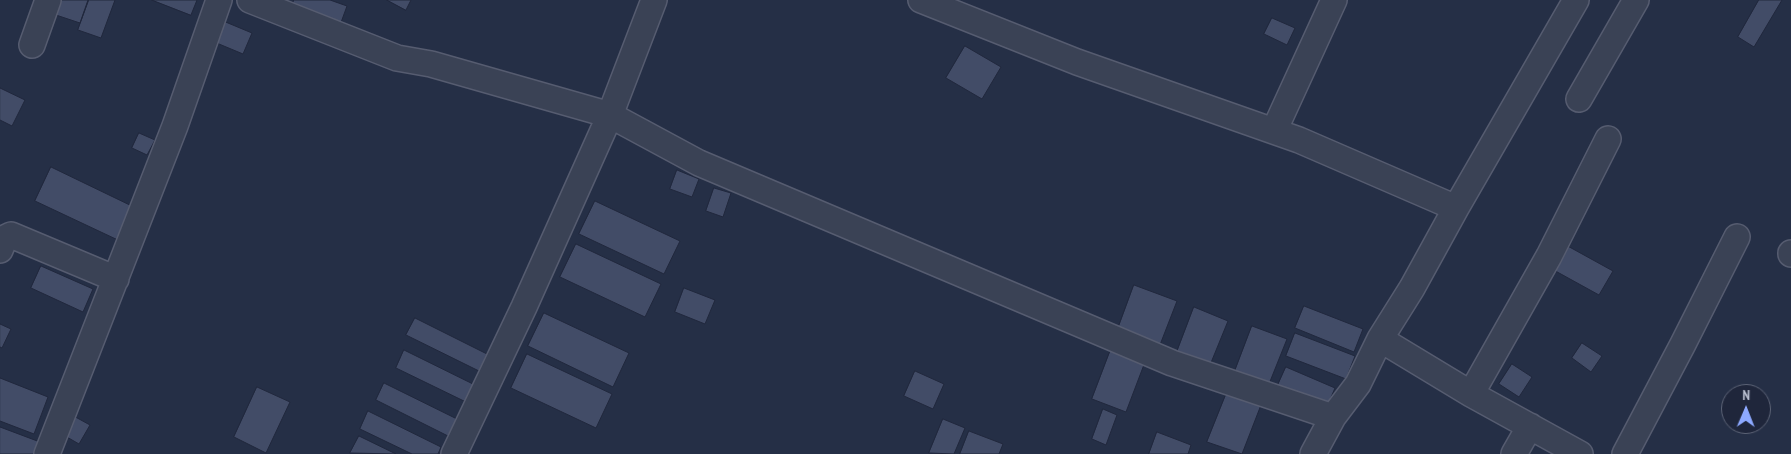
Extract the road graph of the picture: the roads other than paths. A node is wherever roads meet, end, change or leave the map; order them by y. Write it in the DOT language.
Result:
graph roads {
  1 [pos="48,0"];
  2 [pos="219,0"];
  3 [pos="250,0"];
  4 [pos="654,0"];
  5 [pos="921,0"];
  6 [pos="1334,0"];
  7 [pos="1576,0"];
  8 [pos="1636,0"];
  9 [pos="32,45"];
  10 [pos="1579,99"];
  11 [pos="610,115"];
  12 [pos="1274,131"];
  13 [pos="1608,139"];
  14 [pos="1456,208"];
  15 [pos="1737,237"];
  16 [pos="0,250"];
  17 [pos="116,279"];
  18 [pos="1380,338"];
  19 [pos="1471,394"];
  20 [pos="1333,417"];
  21 [pos="1530,426"];
  22 [pos="47,454"];
  23 [pos="454,454"];
  24 [pos="1313,454"];
  25 [pos="1514,454"];
  26 [pos="1580,454"];
  27 [pos="1625,454"];
  1 -- 9 [label="street"];
  2 -- 17 [label="street"];
  3 -- 11 [label="street"];
  4 -- 11 [label="street"];
  5 -- 12 [label="street"];
  6 -- 12 [label="street"];
  7 -- 14 [label="street"];
  8 -- 10 [label="street"];
  11 -- 20 [label="street"];
  11 -- 23 [label="street"];
  12 -- 14 [label="street"];
  13 -- 19 [label="street"];
  14 -- 18 [label="street"];
  15 -- 27 [label="street"];
  16 -- 17 [label="street"];
  17 -- 22 [label="street"];
  18 -- 19 [label="street"];
  18 -- 20 [label="street"];
  19 -- 21 [label="street"];
  20 -- 24 [label="street"];
  21 -- 25 [label="street"];
  21 -- 26 [label="street"];
}
